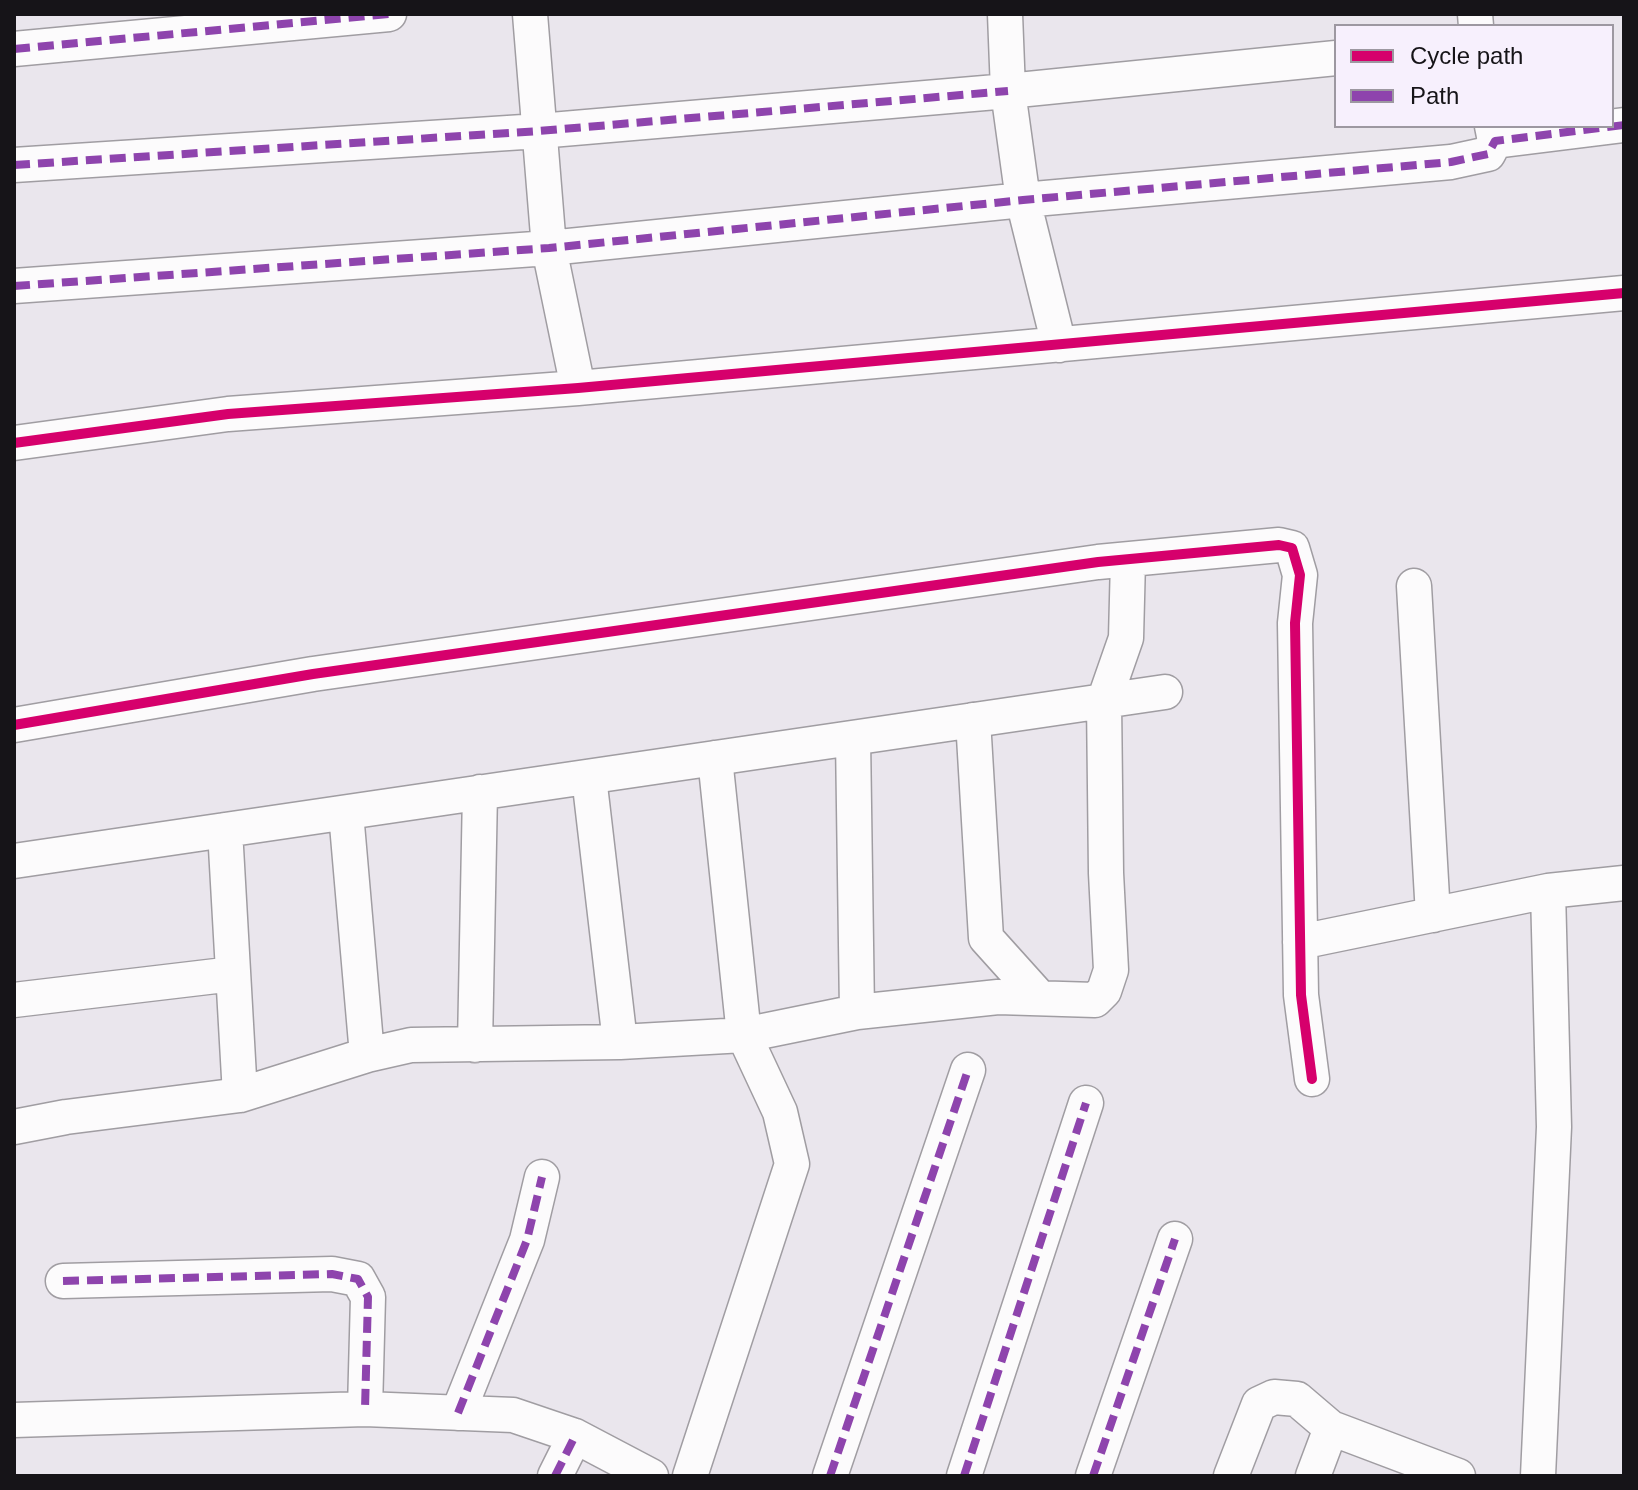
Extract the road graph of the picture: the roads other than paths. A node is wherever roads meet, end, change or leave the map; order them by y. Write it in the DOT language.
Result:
graph roads {
  1 [pos="389,14"];
  2 [pos="530,14"];
  3 [pos="1005,14"];
  4 [pos="14,49"];
  5 [pos="1334,58"];
  6 [pos="1008,91"];
  7 [pos="1575,128"];
  8 [pos="539,131"];
  9 [pos="1493,133"];
  10 [pos="14,165"];
  11 [pos="1023,200"];
  12 [pos="549,248"];
  13 [pos="14,286"];
  14 [pos="1624,293"];
  15 [pos="1059,345"];
  16 [pos="578,388"];
  17 [pos="14,443"];
  18 [pos="1128,560"];
  19 [pos="1414,586"];
  20 [pos="1165,692"];
  21 [pos="1104,701"];
  22 [pos="973,720"];
  23 [pos="14,725"];
  24 [pos="853,738"];
  25 [pos="715,758"];
  26 [pos="589,777"];
  27 [pos="480,792"];
  28 [pos="346,813"];
  29 [pos="225,830"];
  30 [pos="14,861"];
  31 [pos="1624,883"];
  32 [pos="1548,891"];
  33 [pos="1433,915"];
  34 [pos="1300,942"];
  35 [pos="233,974"];
  36 [pos="1040,998"];
  37 [pos="14,1000"];
  38 [pos="857,1012"];
  39 [pos="744,1035"];
  40 [pos="620,1042"];
  41 [pos="475,1045"];
  42 [pos="367,1055"];
  43 [pos="968,1070"];
  44 [pos="1312,1079"];
  45 [pos="240,1095"];
  46 [pos="1086,1103"];
  47 [pos="14,1127"];
  48 [pos="542,1177"];
  49 [pos="1175,1239"];
  50 [pos="63,1281"];
  51 [pos="365,1409"];
  52 [pos="458,1413"];
  53 [pos="14,1420"];
  54 [pos="1331,1428"];
  55 [pos="575,1436"];
  56 [pos="1454,1475"];
  57 [pos="555,1476"];
  58 [pos="651,1476"];
  59 [pos="690,1476"];
  60 [pos="830,1476"];
  61 [pos="964,1476"];
  62 [pos="1093,1476"];
  63 [pos="1231,1476"];
  64 [pos="1313,1476"];
  65 [pos="1538,1476"];
  1 -- 4 [label="street"];
  2 -- 8 [label="street"];
  3 -- 6 [label="street"];
  5 -- 6 [label="street"];
  6 -- 8 [label="street"];
  6 -- 11 [label="street"];
  7 -- 9 [label="street"];
  8 -- 10 [label="street"];
  8 -- 12 [label="street"];
  9 -- 11 [label="street"];
  11 -- 12 [label="street"];
  11 -- 15 [label="street"];
  12 -- 13 [label="street"];
  12 -- 16 [label="street"];
  14 -- 15 [label="street"];
  15 -- 16 [label="street"];
  16 -- 17 [label="street"];
  18 -- 21 [label="street"];
  18 -- 23 [label="street"];
  18 -- 34 [label="street"];
  19 -- 33 [label="street"];
  20 -- 21 [label="street"];
  21 -- 22 [label="street"];
  21 -- 36 [label="street"];
  22 -- 24 [label="street"];
  22 -- 36 [label="street"];
  24 -- 25 [label="street"];
  24 -- 38 [label="street"];
  25 -- 26 [label="street"];
  25 -- 39 [label="street"];
  26 -- 27 [label="street"];
  26 -- 40 [label="street"];
  27 -- 28 [label="street"];
  27 -- 41 [label="street"];
  28 -- 29 [label="street"];
  28 -- 42 [label="street"];
  29 -- 30 [label="street"];
  29 -- 35 [label="street"];
  31 -- 32 [label="street"];
  32 -- 33 [label="street"];
  32 -- 65 [label="street"];
  33 -- 34 [label="street"];
  34 -- 44 [label="street"];
  35 -- 37 [label="street"];
  35 -- 45 [label="street"];
  36 -- 38 [label="street"];
  38 -- 39 [label="street"];
  39 -- 40 [label="street"];
  39 -- 59 [label="street"];
  40 -- 41 [label="street"];
  41 -- 42 [label="street"];
  42 -- 45 [label="street"];
  43 -- 60 [label="street"];
  45 -- 47 [label="street"];
  46 -- 61 [label="street"];
  48 -- 52 [label="street"];
  49 -- 62 [label="street"];
  50 -- 51 [label="street"];
  51 -- 52 [label="street"];
  51 -- 53 [label="street"];
  52 -- 55 [label="street"];
  54 -- 56 [label="street"];
  54 -- 63 [label="street"];
  54 -- 64 [label="street"];
  55 -- 57 [label="street"];
  55 -- 58 [label="street"];
}
